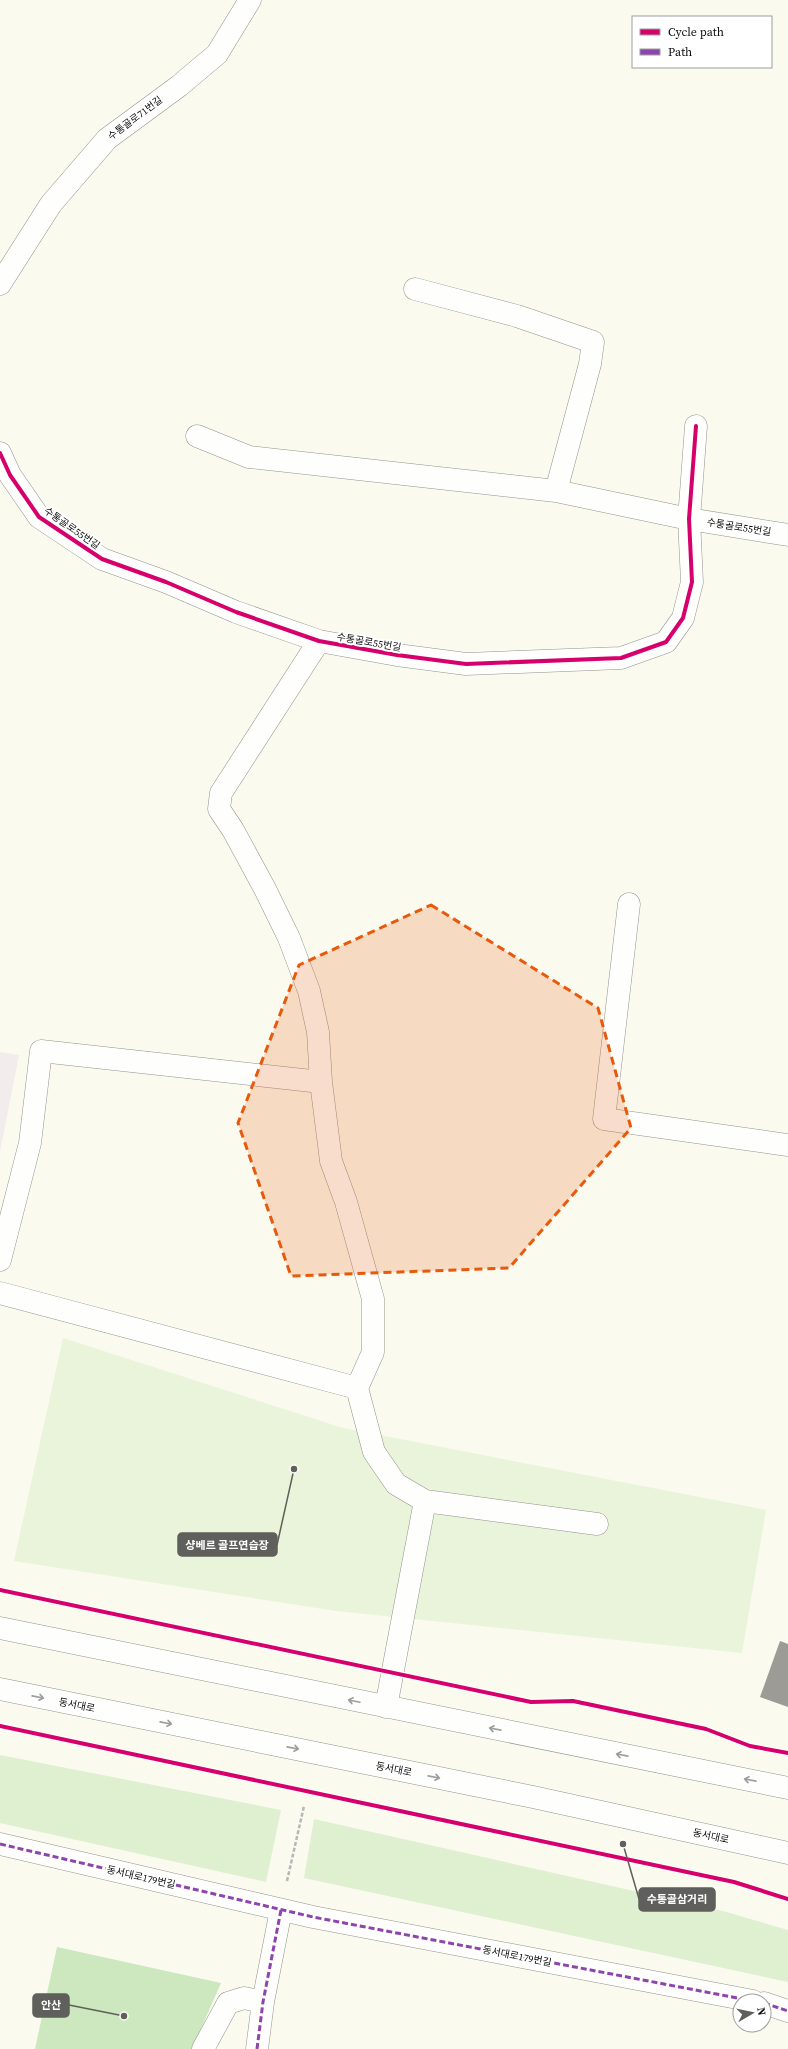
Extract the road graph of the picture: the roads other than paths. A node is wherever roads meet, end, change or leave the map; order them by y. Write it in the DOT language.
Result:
graph roads {
  1 [pos="250,0"];
  2 [pos="0,284"];
  3 [pos="416,289"];
  4 [pos="696,426"];
  5 [pos="197,436"];
  6 [pos="0,453"];
  7 [pos="556,491"];
  8 [pos="689,519"];
  9 [pos="787,532"];
  10 [pos="319,641"];
  11 [pos="629,904"];
  12 [pos="321,1082"];
  13 [pos="788,1145"];
  14 [pos="0,1260"];
  15 [pos="0,1292"];
  16 [pos="357,1388"];
  17 [pos="425,1501"];
  18 [pos="597,1524"];
  19 [pos="0,1628"];
  20 [pos="0,1689"];
  21 [pos="386,1708"];
  22 [pos="788,1788"];
  23 [pos="0,1844"];
  24 [pos="788,1853"];
  25 [pos="281,1910"];
  26 [pos="732,1997"];
  27 [pos="263,2002"];
  28 [pos="772,2006"];
  29 [pos="788,2011"];
  30 [pos="204,2049"];
  31 [pos="257,2049"];
  1 -- 2 [label="street, 수통골로71번길"];
  3 -- 7 [label="street"];
  4 -- 8 [label="street"];
  5 -- 7 [label="street, 수통골로55번길"];
  6 -- 10 [label="street, 수통골로55번길"];
  7 -- 8 [label="street, 수통골로55번길"];
  8 -- 9 [label="street, 수통골로55번길"];
  8 -- 10 [label="street, 수통골로55번길"];
  10 -- 12 [label="street"];
  11 -- 13 [label="street"];
  12 -- 14 [label="street"];
  12 -- 16 [label="street"];
  15 -- 16 [label="street"];
  16 -- 17 [label="street"];
  17 -- 18 [label="street"];
  17 -- 21 [label="street"];
  21 -- 19 [label="street, one-way"];
  20 -- 24 [label="street, 동서대로, one-way"];
  22 -- 21 [label="street, one-way"];
  23 -- 25 [label="street, 동서대로179번길"];
  25 -- 26 [label="street, 동서대로179번길"];
  25 -- 27 [label="street"];
  27 -- 30 [label="street"];
  27 -- 31 [label="street"];
  28 -- 29 [label="street"];
}
